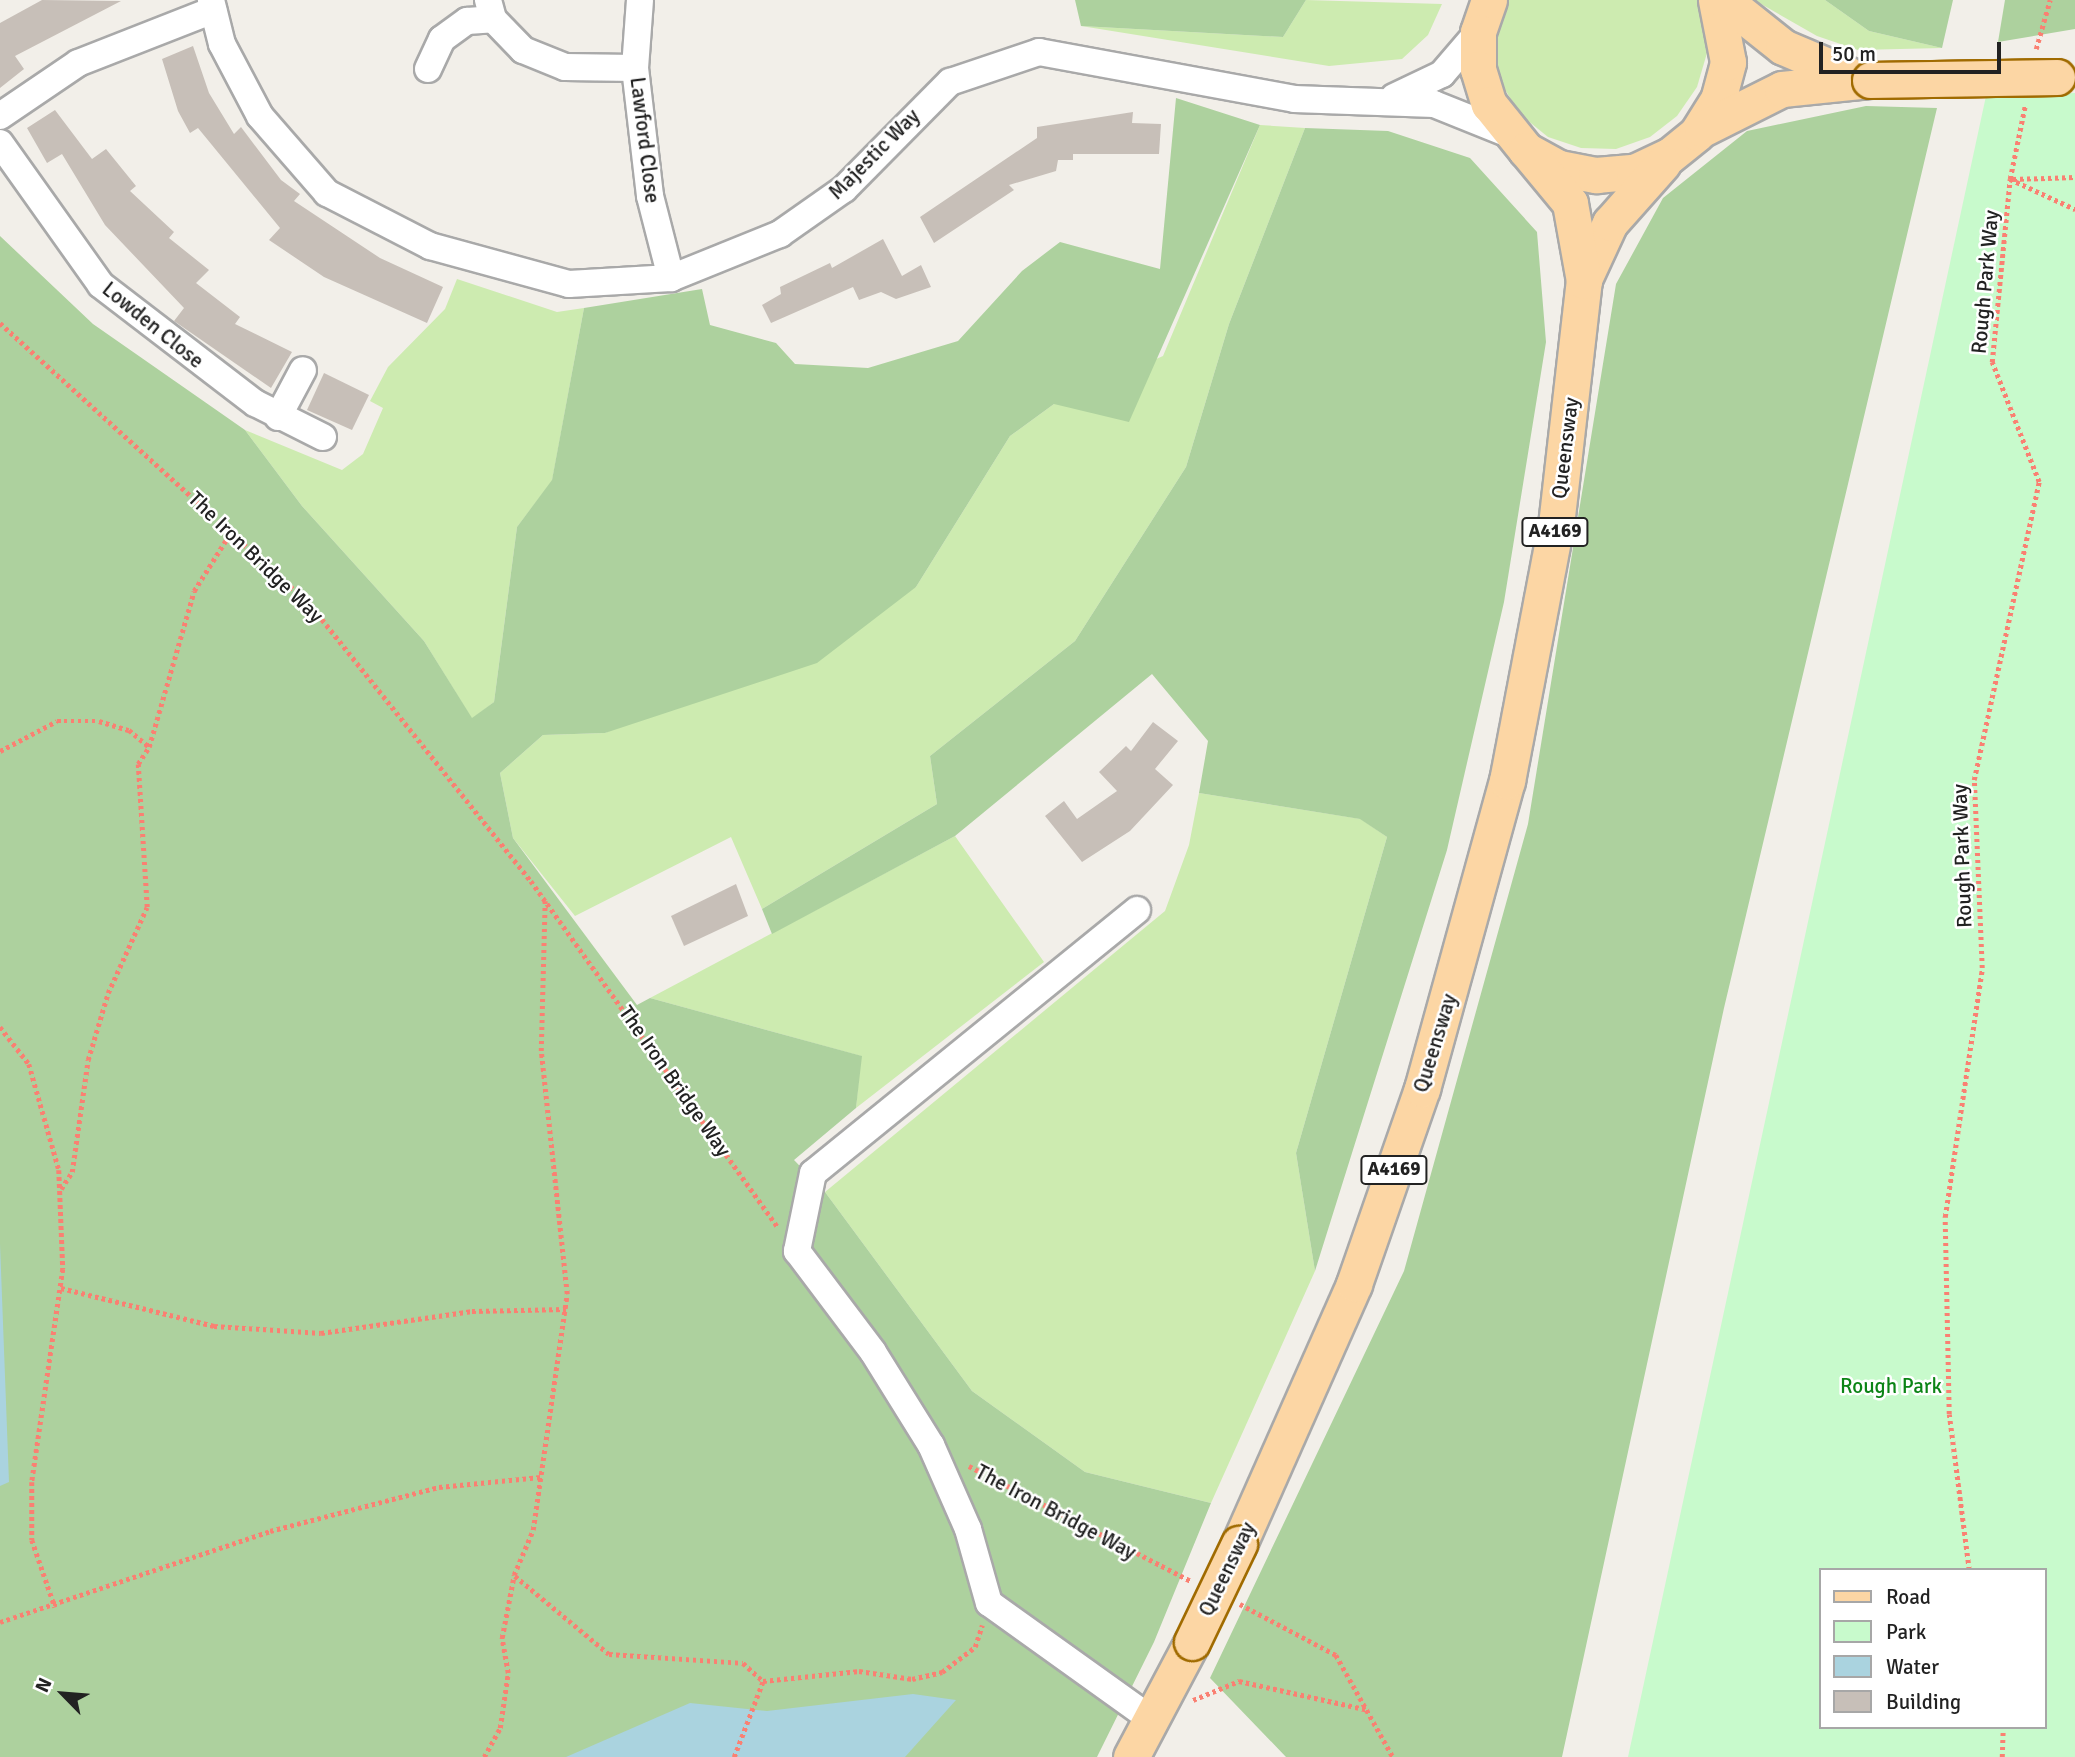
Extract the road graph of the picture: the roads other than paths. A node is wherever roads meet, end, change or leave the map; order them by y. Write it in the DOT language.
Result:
graph roads {
  1 [pos="640,0"];
  2 [pos="1716,0"];
  3 [pos="1724,0"];
  4 [pos="212,5"];
  5 [pos="491,10"];
  6 [pos="1481,13"];
  7 [pos="635,68"];
  8 [pos="428,69"];
  9 [pos="2066,76"];
  10 [pos="1870,80"];
  11 [pos="1375,100"];
  12 [pos="0,116"];
  13 [pos="1697,133"];
  14 [pos="1518,142"];
  15 [pos="0,143"];
  16 [pos="1669,156"];
  17 [pos="671,278"];
  18 [pos="1584,281"];
  19 [pos="303,370"];
  20 [pos="278,417"];
  21 [pos="323,437"];
  22 [pos="1137,910"];
  23 [pos="1151,1718"];
  24 [pos="1131,1757"];
  1 -- 7 [label="street, Lawford Close"];
  2 -- 13 [label="main road"];
  3 -- 10 [label="main road"];
  4 -- 12 [label="street"];
  4 -- 17 [label="street, Majestic Way"];
  5 -- 7 [label="street"];
  5 -- 8 [label="street"];
  6 -- 11 [label="street, Majestic Way"];
  6 -- 14 [label="main road, Queensway"];
  7 -- 17 [label="street, Lawford Close"];
  9 -- 10 [label="main road, bridge"];
  10 -- 13 [label="main road"];
  11 -- 14 [label="street, Majestic Way"];
  11 -- 17 [label="street, Majestic Way"];
  13 -- 16 [label="main road"];
  14 -- 16 [label="main road"];
  14 -- 18 [label="main road, Queensway / A4169"];
  15 -- 20 [label="street, Lowden Close"];
  16 -- 18 [label="main road, Queensway / A4169"];
  18 -- 23 [label="main road, Queensway / A4169, bridge"];
  19 -- 20 [label="street"];
  20 -- 21 [label="street, Lowden Close"];
  22 -- 23 [label="street"];
  23 -- 24 [label="main road, Queensway / A4169"];
}
